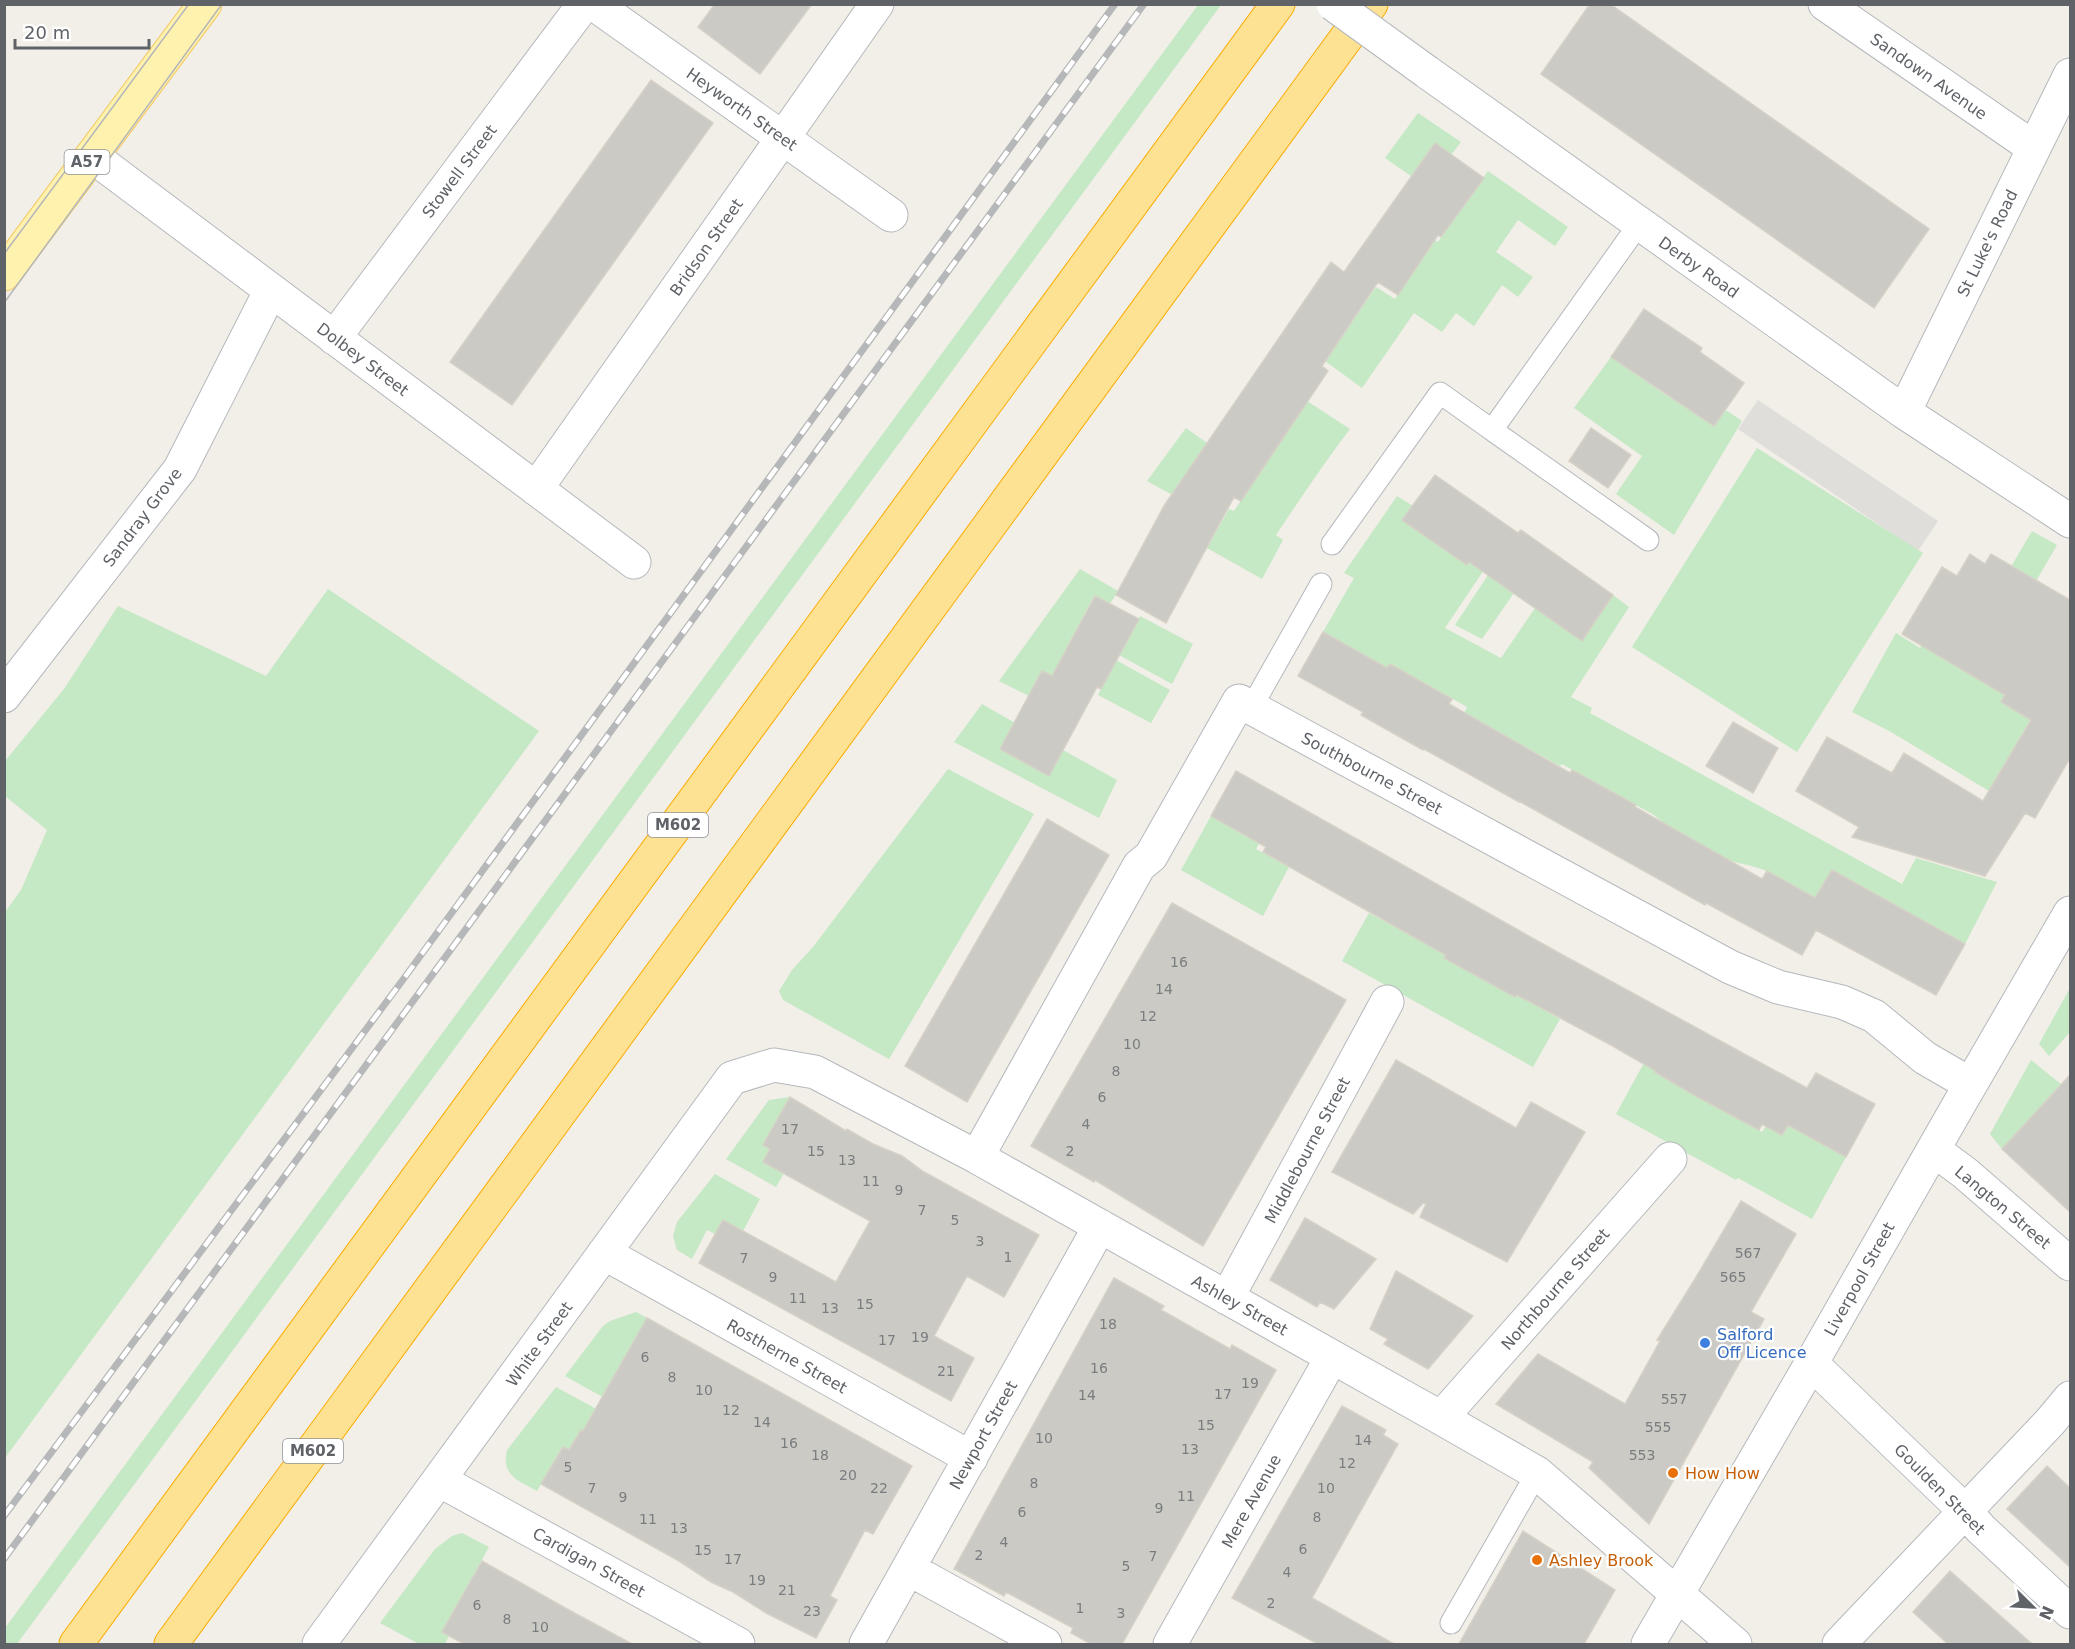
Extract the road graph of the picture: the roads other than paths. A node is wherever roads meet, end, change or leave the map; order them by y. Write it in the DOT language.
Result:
graph roads {
  1 [pos="205,4"];
  2 [pos="585,4"];
  3 [pos="594,4"];
  4 [pos="877,4"];
  5 [pos="1278,4"];
  6 [pos="1333,4"];
  7 [pos="1371,4"];
  8 [pos="1825,4"];
  9 [pos="2070,75"];
  10 [pos="783,138"];
  11 [pos="2034,148"];
  12 [pos="92,156"];
  13 [pos="891,214"];
  14 [pos="1639,224"];
  15 [pos="4,274"];
  16 [pos="271,290"];
  17 [pos="334,338"];
  18 [pos="1904,412"];
  19 [pos="1492,430"];
  20 [pos="536,489"];
  21 [pos="2070,519"];
  22 [pos="1648,540"];
  23 [pos="1332,544"];
  24 [pos="634,562"];
  25 [pos="1321,584"];
  26 [pos="4,696"];
  27 [pos="1251,708"];
  28 [pos="2070,913"];
  29 [pos="1387,1002"];
  30 [pos="774,1065"];
  31 [pos="1970,1084"];
  32 [pos="1934,1150"];
  33 [pos="977,1157"];
  34 [pos="1670,1159"];
  35 [pos="1100,1226"];
  36 [pos="604,1253"];
  37 [pos="2070,1264"];
  38 [pos="1227,1298"];
  39 [pos="1332,1357"];
  40 [pos="1811,1363"];
  41 [pos="2070,1398"];
  42 [pos="1441,1419"];
  43 [pos="970,1458"];
  44 [pos="1537,1473"];
  45 [pos="439,1480"];
  46 [pos="1965,1511"];
  47 [pos="909,1569"];
  48 [pos="1677,1593"];
  49 [pos="2070,1612"];
  50 [pos="1450,1623"];
  51 [pos="76,1644"];
  52 [pos="171,1644"];
  53 [pos="320,1644"];
  54 [pos="738,1644"];
  55 [pos="866,1644"];
  56 [pos="1045,1644"];
  57 [pos="1170,1644"];
  58 [pos="1648,1644"];
  59 [pos="1735,1644"];
  60 [pos="1839,1644"];
  1 -- 12 [label="main road, A57"];
  2 -- 17 [label="street, Stowell Street"];
  3 -- 10 [label="street, Heyworth Street"];
  4 -- 10 [label="street, Bridson Street"];
  5 -- 51 [label="highway, M602"];
  6 -- 14 [label="street, Derby Road, bridge"];
  7 -- 52 [label="highway, M602"];
  8 -- 11 [label="street, Sandown Avenue"];
  9 -- 11 [label="street, St Luke's Road"];
  10 -- 13 [label="street, Heyworth Street"];
  10 -- 20 [label="street, Bridson Street"];
  11 -- 18 [label="street, St Luke's Road"];
  12 -- 15 [label="main road, A57"];
  12 -- 16 [label="street, Dolbey Street"];
  14 -- 18 [label="street, Derby Road"];
  14 -- 19 [label="lane"];
  16 -- 17 [label="street, Dolbey Street"];
  16 -- 26 [label="street, Sandray Grove"];
  17 -- 20 [label="street, Dolbey Street"];
  18 -- 21 [label="street, Derby Road"];
  19 -- 22 [label="lane"];
  19 -- 23 [label="lane"];
  20 -- 24 [label="street, Dolbey Street"];
  25 -- 27 [label="lane"];
  27 -- 31 [label="street, Southbourne Street"];
  27 -- 33 [label="street"];
  28 -- 31 [label="street, Liverpool Street"];
  29 -- 38 [label="street, Middlebourne Street"];
  30 -- 33 [label="street, Ashley Street"];
  30 -- 36 [label="street, White Street"];
  31 -- 32 [label="street, Liverpool Street"];
  32 -- 37 [label="street, Langton Street"];
  32 -- 40 [label="street, Liverpool Street"];
  33 -- 35 [label="street, Ashley Street"];
  34 -- 42 [label="street, Northbourne Street"];
  35 -- 38 [label="street, Ashley Street"];
  35 -- 43 [label="street, Newport Street"];
  36 -- 43 [label="street, Rostherne Street"];
  36 -- 45 [label="street, White Street"];
  38 -- 39 [label="street, Ashley Street"];
  39 -- 42 [label="street, Ashley Street"];
  39 -- 57 [label="street, Mere Avenue"];
  40 -- 46 [label="street, Goulden Street"];
  40 -- 48 [label="street, Liverpool Street"];
  41 -- 46 [label="street"];
  42 -- 44 [label="street, Ashley Street"];
  43 -- 47 [label="street, Newport Street"];
  44 -- 48 [label="street, Ashley Street"];
  44 -- 50 [label="lane"];
  45 -- 53 [label="street, White Street"];
  45 -- 54 [label="street, Cardigan Street"];
  46 -- 49 [label="street, Goulden Street"];
  46 -- 60 [label="street"];
  47 -- 55 [label="street, Newport Street"];
  47 -- 56 [label="street"];
  48 -- 58 [label="street, Liverpool Street"];
  48 -- 59 [label="street, Ashley Street"];
}
